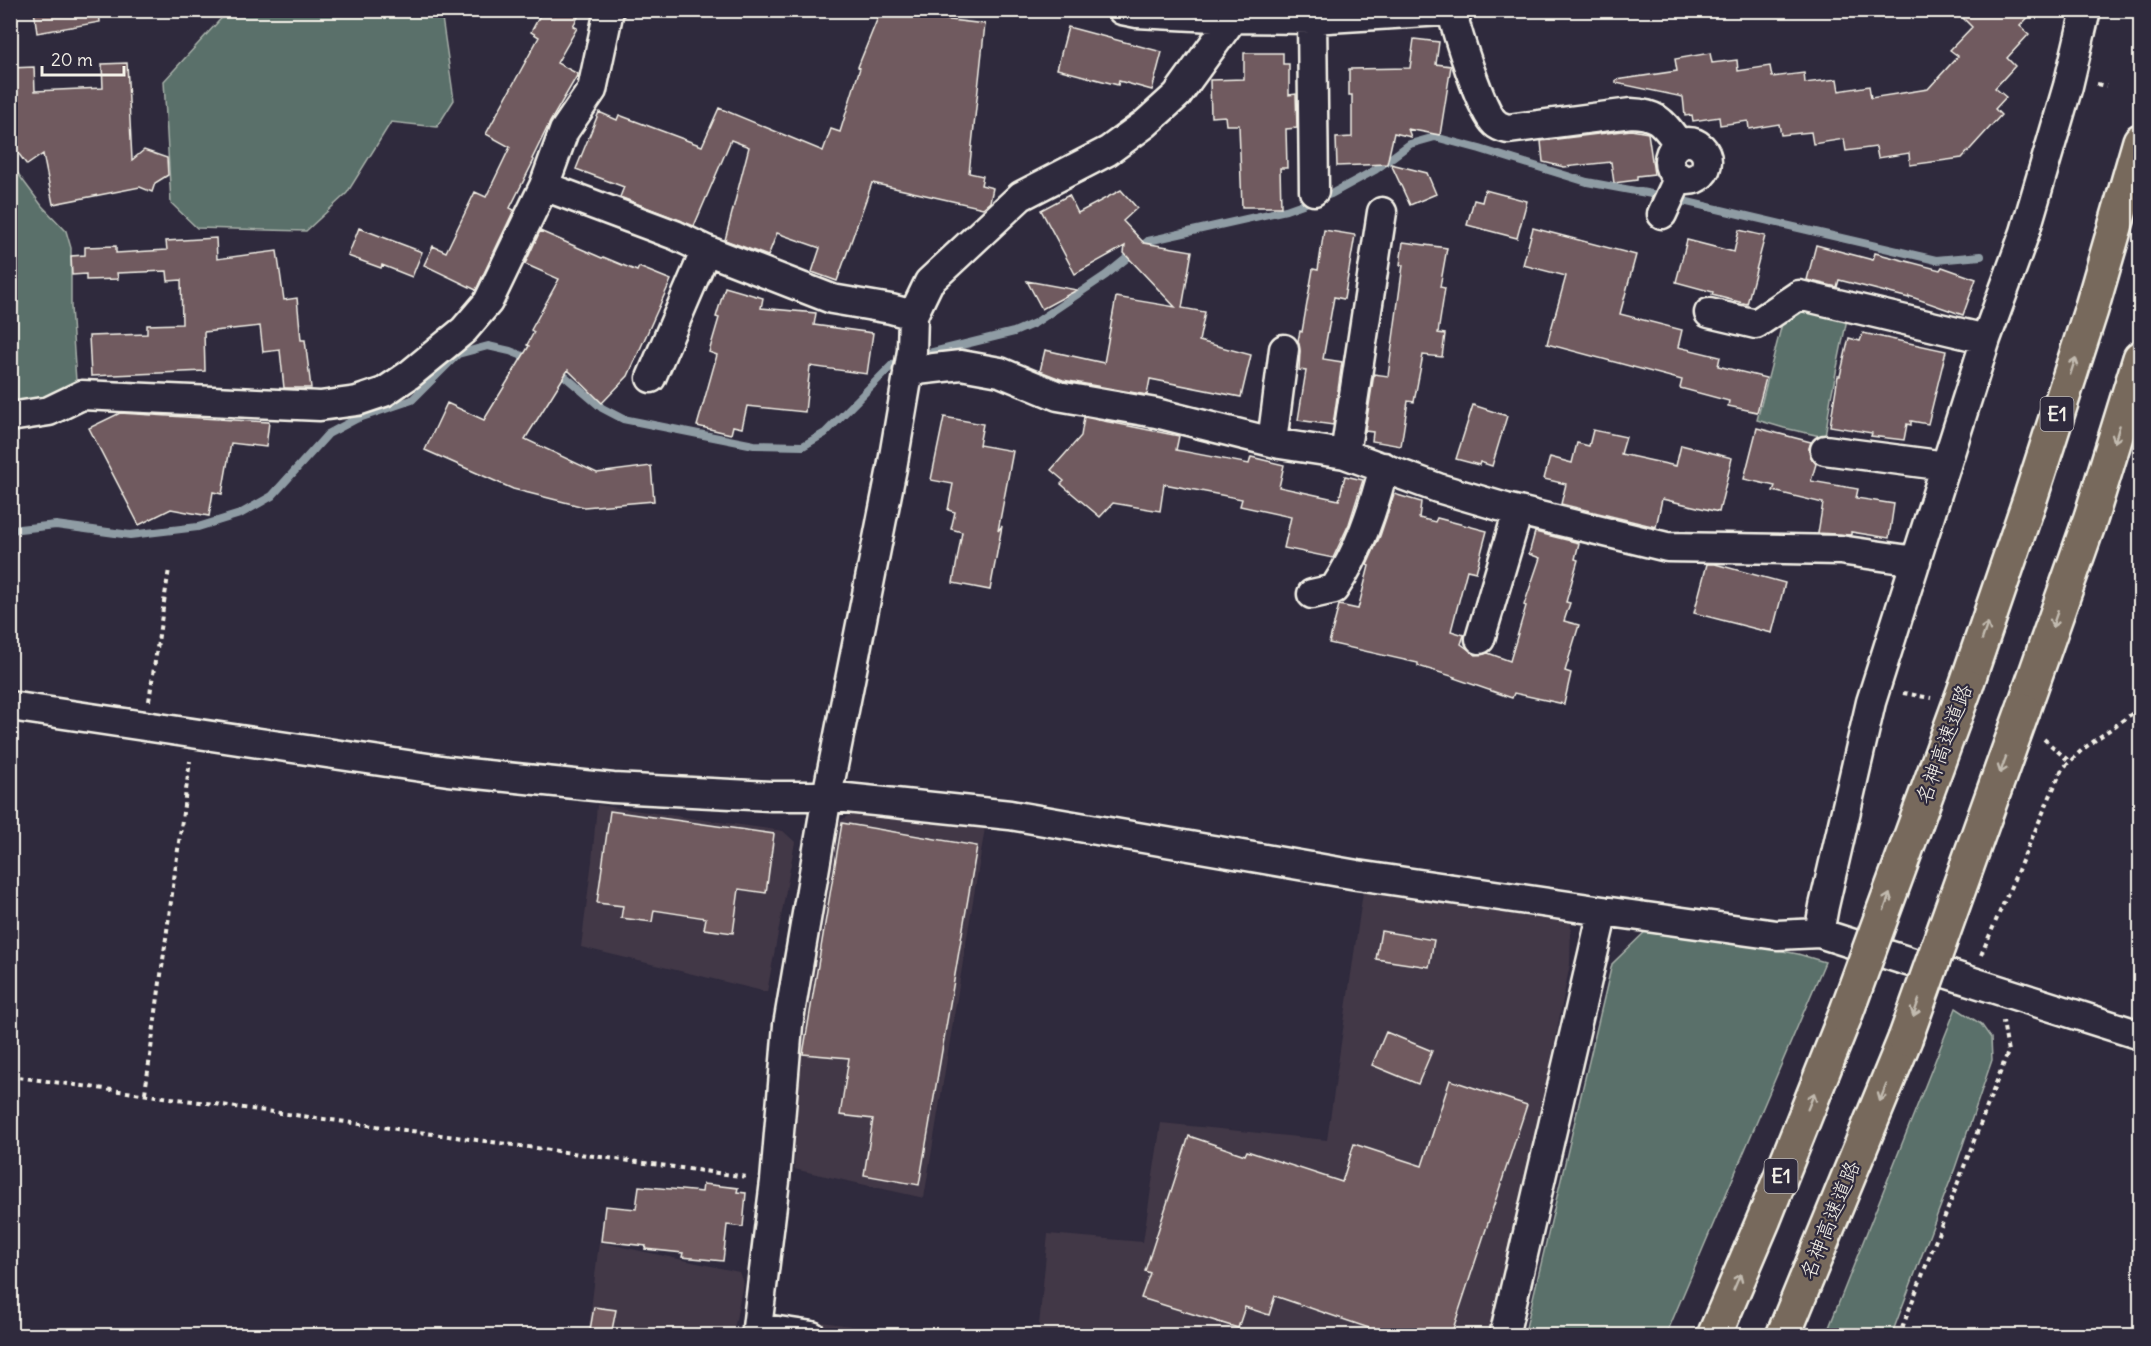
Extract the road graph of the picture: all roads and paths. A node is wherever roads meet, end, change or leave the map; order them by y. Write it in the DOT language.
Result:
graph roads {
  1 [pos="609,10"];
  2 [pos="1122,10"];
  3 [pos="2086,10"];
  4 [pos="1456,11"];
  5 [pos="1233,18"];
  6 [pos="1312,19"];
  7 [pos="2140,141"];
  8 [pos="544,186"];
  9 [pos="1314,191"];
  10 [pos="1382,212"];
  11 [pos="1662,214"];
  12 [pos="706,250"];
  13 [pos="1708,312"];
  14 [pos="913,315"];
  15 [pos="1986,339"];
  16 [pos="1284,349"];
  17 [pos="2140,358"];
  18 [pos="908,371"];
  19 [pos="651,378"];
  20 [pos="10,417"];
  21 [pos="1272,442"];
  22 [pos="1825,450"];
  23 [pos="1346,454"];
  24 [pos="1384,466"];
  25 [pos="1946,466"];
  26 [pos="1518,512"];
  27 [pos="1916,561"];
  28 [pos="169,569"];
  29 [pos="1312,594"];
  30 [pos="1480,639"];
  31 [pos="10,706"];
  32 [pos="2140,708"];
  33 [pos="146,725"];
  34 [pos="194,732"];
  35 [pos="826,796"];
  36 [pos="1603,911"];
  37 [pos="1819,933"];
  38 [pos="1970,980"];
  39 [pos="1998,989"];
  40 [pos="2140,1035"];
  41 [pos="10,1076"];
  42 [pos="145,1094"];
  43 [pos="775,1181"];
  44 [pos="757,1331"];
  45 [pos="812,1335"];
  46 [pos="1504,1335"];
  47 [pos="1714,1335"];
  48 [pos="1783,1335"];
  49 [pos="1899,1335"];
  1 -- 8 [label="street"];
  2 -- 5 [label="street"];
  3 -- 15 [label="street"];
  4 -- 6 [label="street"];
  4 -- 11 [label="street"];
  5 -- 6 [label="street"];
  5 -- 14 [label="street"];
  6 -- 9 [label="street"];
  47 -- 7 [label="highway, 名神高速道路 / E1, one-way, bridge"];
  8 -- 12 [label="street"];
  8 -- 20 [label="street"];
  10 -- 23 [label="street"];
  12 -- 14 [label="street"];
  12 -- 19 [label="street"];
  13 -- 15 [label="street"];
  14 -- 18 [label="street"];
  15 -- 25 [label="street"];
  16 -- 21 [label="street"];
  17 -- 48 [label="highway, 名神高速道路, one-way, bridge"];
  18 -- 21 [label="street"];
  18 -- 35 [label="street"];
  21 -- 23 [label="street"];
  22 -- 25 [label="street"];
  23 -- 24 [label="street"];
  24 -- 26 [label="street"];
  24 -- 29 [label="street"];
  25 -- 27 [label="street"];
  26 -- 27 [label="street"];
  26 -- 30 [label="street"];
  27 -- 37 [label="street"];
  28 -- 33 [label="path"];
  31 -- 33 [label="street"];
  32 -- 38 [label="path"];
  33 -- 34 [label="street"];
  34 -- 35 [label="street"];
  34 -- 42 [label="path"];
  35 -- 36 [label="street"];
  35 -- 43 [label="street"];
  36 -- 37 [label="street"];
  36 -- 46 [label="street"];
  37 -- 38 [label="street"];
  38 -- 39 [label="street"];
  39 -- 40 [label="street"];
  39 -- 49 [label="path"];
  41 -- 42 [label="path"];
  42 -- 43 [label="path"];
  43 -- 44 [label="street"];
  44 -- 45 [label="street"];
}
